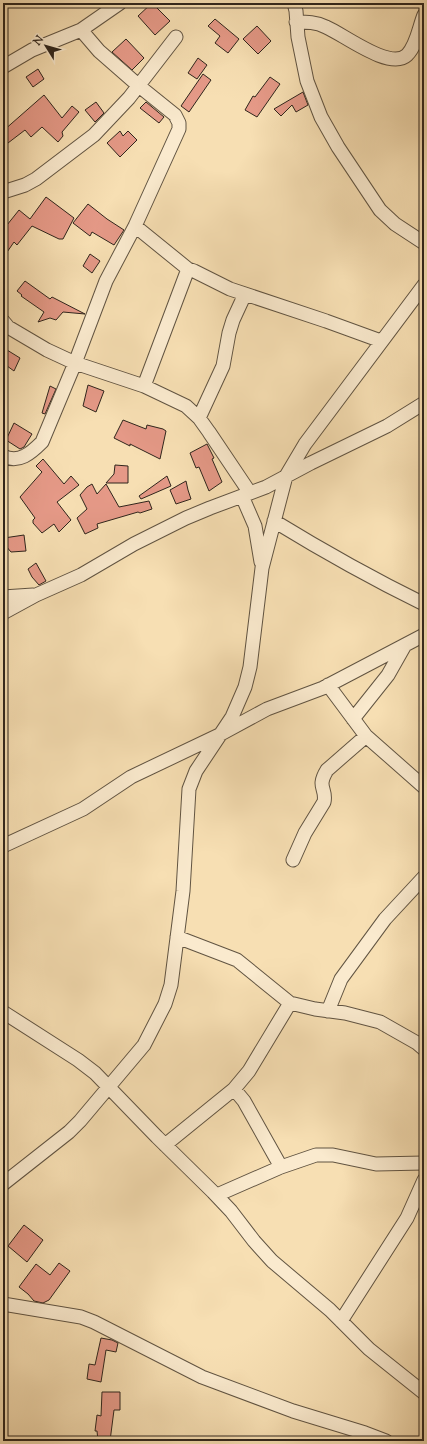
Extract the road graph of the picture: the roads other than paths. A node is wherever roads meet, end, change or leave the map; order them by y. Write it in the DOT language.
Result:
graph roads {
  1 [pos="120,3"];
  2 [pos="297,10"];
  3 [pos="424,15"];
  4 [pos="81,30"];
  5 [pos="176,37"];
  6 [pos="3,67"];
  7 [pos="138,86"];
  8 [pos="3,192"];
  9 [pos="135,226"];
  10 [pos="424,243"];
  11 [pos="188,270"];
  12 [pos="424,285"];
  13 [pos="244,294"];
  14 [pos="3,321"];
  15 [pos="381,341"];
  16 [pos="75,363"];
  17 [pos="144,386"];
  18 [pos="424,403"];
  19 [pos="199,418"];
  20 [pos="3,456"];
  21 [pos="286,476"];
  22 [pos="246,494"];
  23 [pos="274,521"];
  24 [pos="262,568"];
  25 [pos="36,595"];
  26 [pos="3,597"];
  27 [pos="424,604"];
  28 [pos="3,613"];
  29 [pos="424,635"];
  30 [pos="405,646"];
  31 [pos="328,685"];
  32 [pos="353,720"];
  33 [pos="219,735"];
  34 [pos="366,736"];
  35 [pos="424,787"];
  36 [pos="3,846"];
  37 [pos="293,860"];
  38 [pos="424,877"];
  39 [pos="177,937"];
  40 [pos="290,1003"];
  41 [pos="328,1011"];
  42 [pos="3,1012"];
  43 [pos="424,1049"];
  44 [pos="109,1087"];
  45 [pos="234,1089"];
  46 [pos="165,1145"];
  47 [pos="424,1163"];
  48 [pos="281,1167"];
  49 [pos="424,1180"];
  50 [pos="3,1184"];
  51 [pos="217,1195"];
  52 [pos="3,1304"];
  53 [pos="341,1321"];
  54 [pos="424,1393"];
  55 [pos="386,1441"];
  1 -- 4 [label="street"];
  2 -- 3 [label="street"];
  2 -- 10 [label="street"];
  4 -- 6 [label="street"];
  4 -- 7 [label="street"];
  5 -- 7 [label="street"];
  7 -- 8 [label="street"];
  7 -- 9 [label="street"];
  9 -- 11 [label="street"];
  9 -- 16 [label="street"];
  11 -- 13 [label="street"];
  11 -- 17 [label="street"];
  12 -- 15 [label="street"];
  13 -- 15 [label="street"];
  13 -- 19 [label="street"];
  14 -- 16 [label="street"];
  15 -- 21 [label="street"];
  16 -- 17 [label="street"];
  16 -- 20 [label="street"];
  17 -- 19 [label="street"];
  18 -- 21 [label="street"];
  19 -- 22 [label="street"];
  21 -- 22 [label="street"];
  21 -- 23 [label="street"];
  22 -- 24 [label="street"];
  22 -- 25 [label="street"];
  23 -- 24 [label="street"];
  23 -- 27 [label="street"];
  24 -- 33 [label="street"];
  25 -- 26 [label="street"];
  25 -- 28 [label="street"];
  29 -- 30 [label="street"];
  30 -- 31 [label="street"];
  30 -- 32 [label="street"];
  31 -- 32 [label="street"];
  31 -- 33 [label="street"];
  32 -- 34 [label="street"];
  33 -- 36 [label="street"];
  33 -- 39 [label="street"];
  34 -- 35 [label="street"];
  34 -- 37 [label="street"];
  38 -- 41 [label="street"];
  39 -- 40 [label="street"];
  39 -- 44 [label="street"];
  40 -- 41 [label="street"];
  40 -- 45 [label="street"];
  41 -- 43 [label="street"];
  42 -- 44 [label="street"];
  44 -- 46 [label="street"];
  44 -- 50 [label="street"];
  45 -- 46 [label="street"];
  45 -- 48 [label="street"];
  46 -- 51 [label="street"];
  47 -- 48 [label="street"];
  48 -- 51 [label="street"];
  49 -- 53 [label="street"];
  51 -- 53 [label="street"];
  52 -- 55 [label="street"];
  53 -- 54 [label="street"];
}
